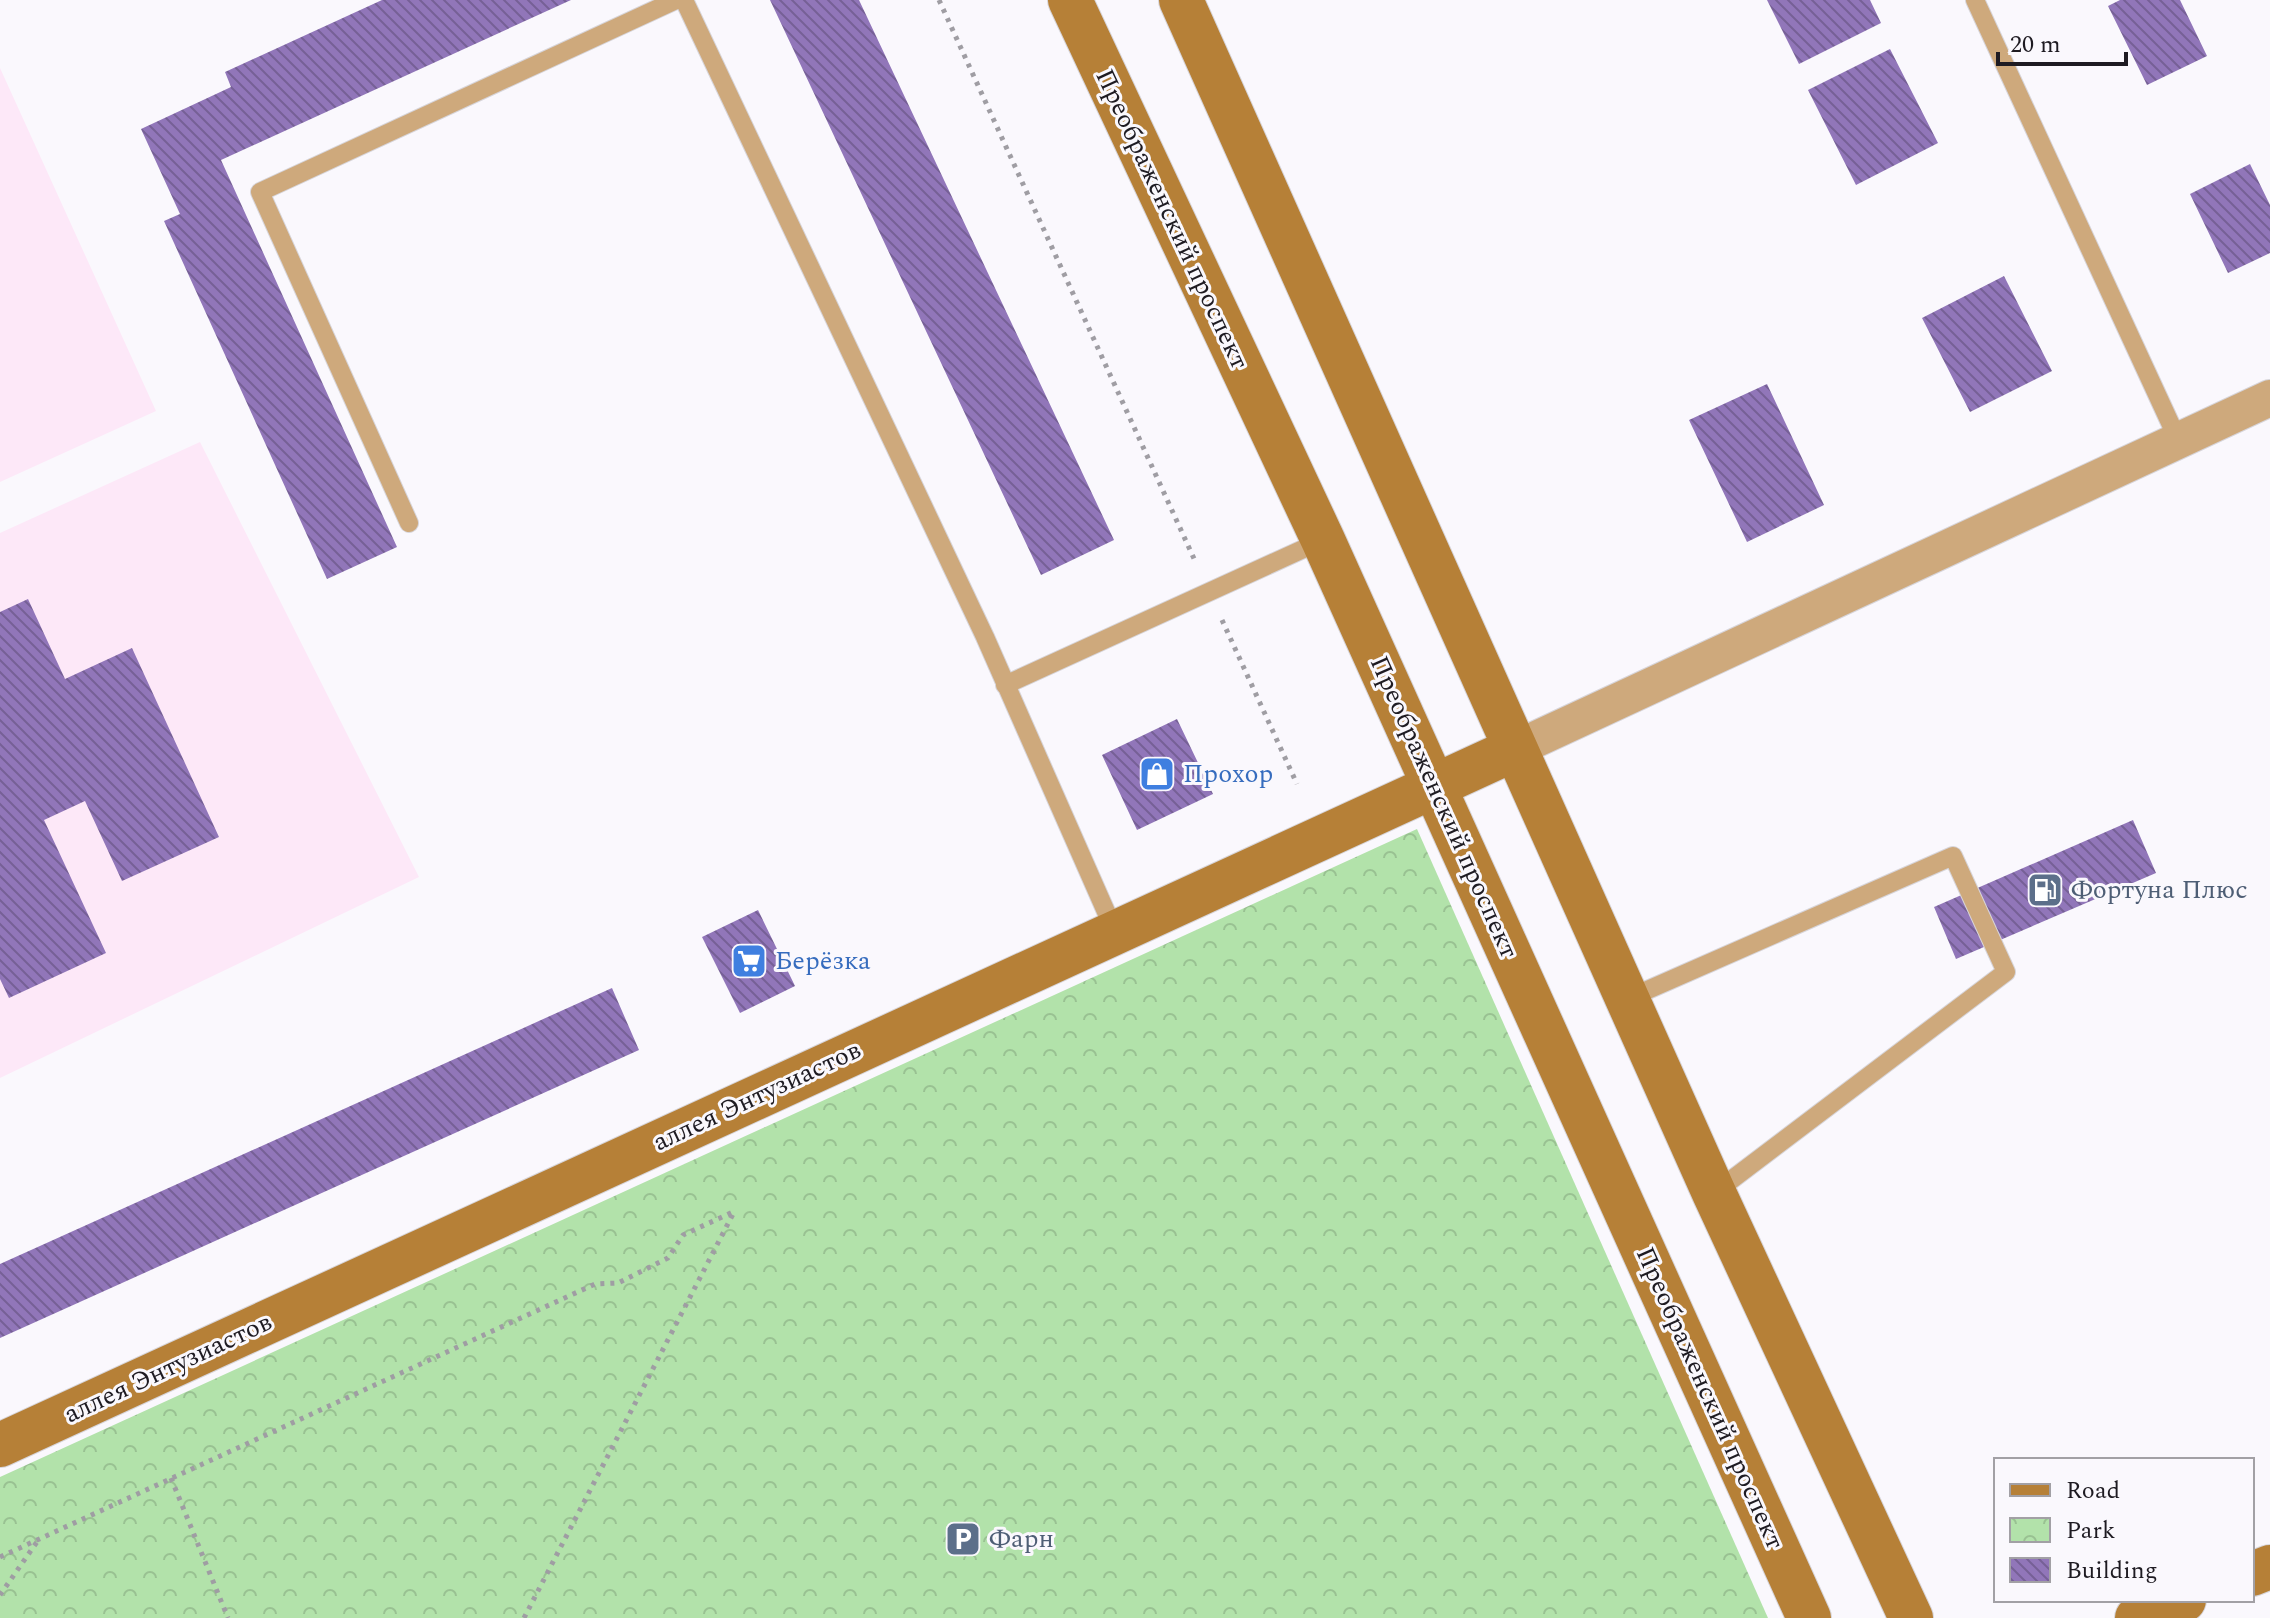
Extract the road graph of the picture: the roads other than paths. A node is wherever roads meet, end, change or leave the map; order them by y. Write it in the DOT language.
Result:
graph roads {
  1 [pos="676,0"];
  2 [pos="684,0"];
  3 [pos="1070,0"];
  4 [pos="1181,0"];
  5 [pos="1975,0"];
  6 [pos="2270,398"];
  7 [pos="2178,440"];
  8 [pos="409,523"];
  9 [pos="1323,540"];
  10 [pos="1005,685"];
  11 [pos="1515,749"];
  12 [pos="1434,785"];
  13 [pos="1115,932"];
  14 [pos="1627,999"];
  15 [pos="1714,1193"];
  16 [pos="0,1445"];
  17 [pos="2179,1602"];
  18 [pos="1809,1618"];
  19 [pos="1911,1618"];
  20 [pos="2137,1618"];
  1 -- 8 [label="lane"];
  2 -- 10 [label="lane"];
  3 -- 9 [label="street, Преображенский проспект"];
  4 -- 11 [label="street"];
  5 -- 7 [label="lane"];
  6 -- 7 [label="street"];
  7 -- 11 [label="street"];
  9 -- 10 [label="lane"];
  9 -- 12 [label="street, Преображенский проспект"];
  10 -- 13 [label="lane"];
  11 -- 12 [label="street, аллея Энтузиастов"];
  11 -- 14 [label="street"];
  12 -- 13 [label="street, аллея Энтузиастов"];
  12 -- 18 [label="street, Преображенский проспект"];
  13 -- 16 [label="street, аллея Энтузиастов"];
  14 -- 15 [label="street"];
  14 -- 15 [label="lane"];
  15 -- 19 [label="street"];
  17 -- 20 [label="street"];
}
